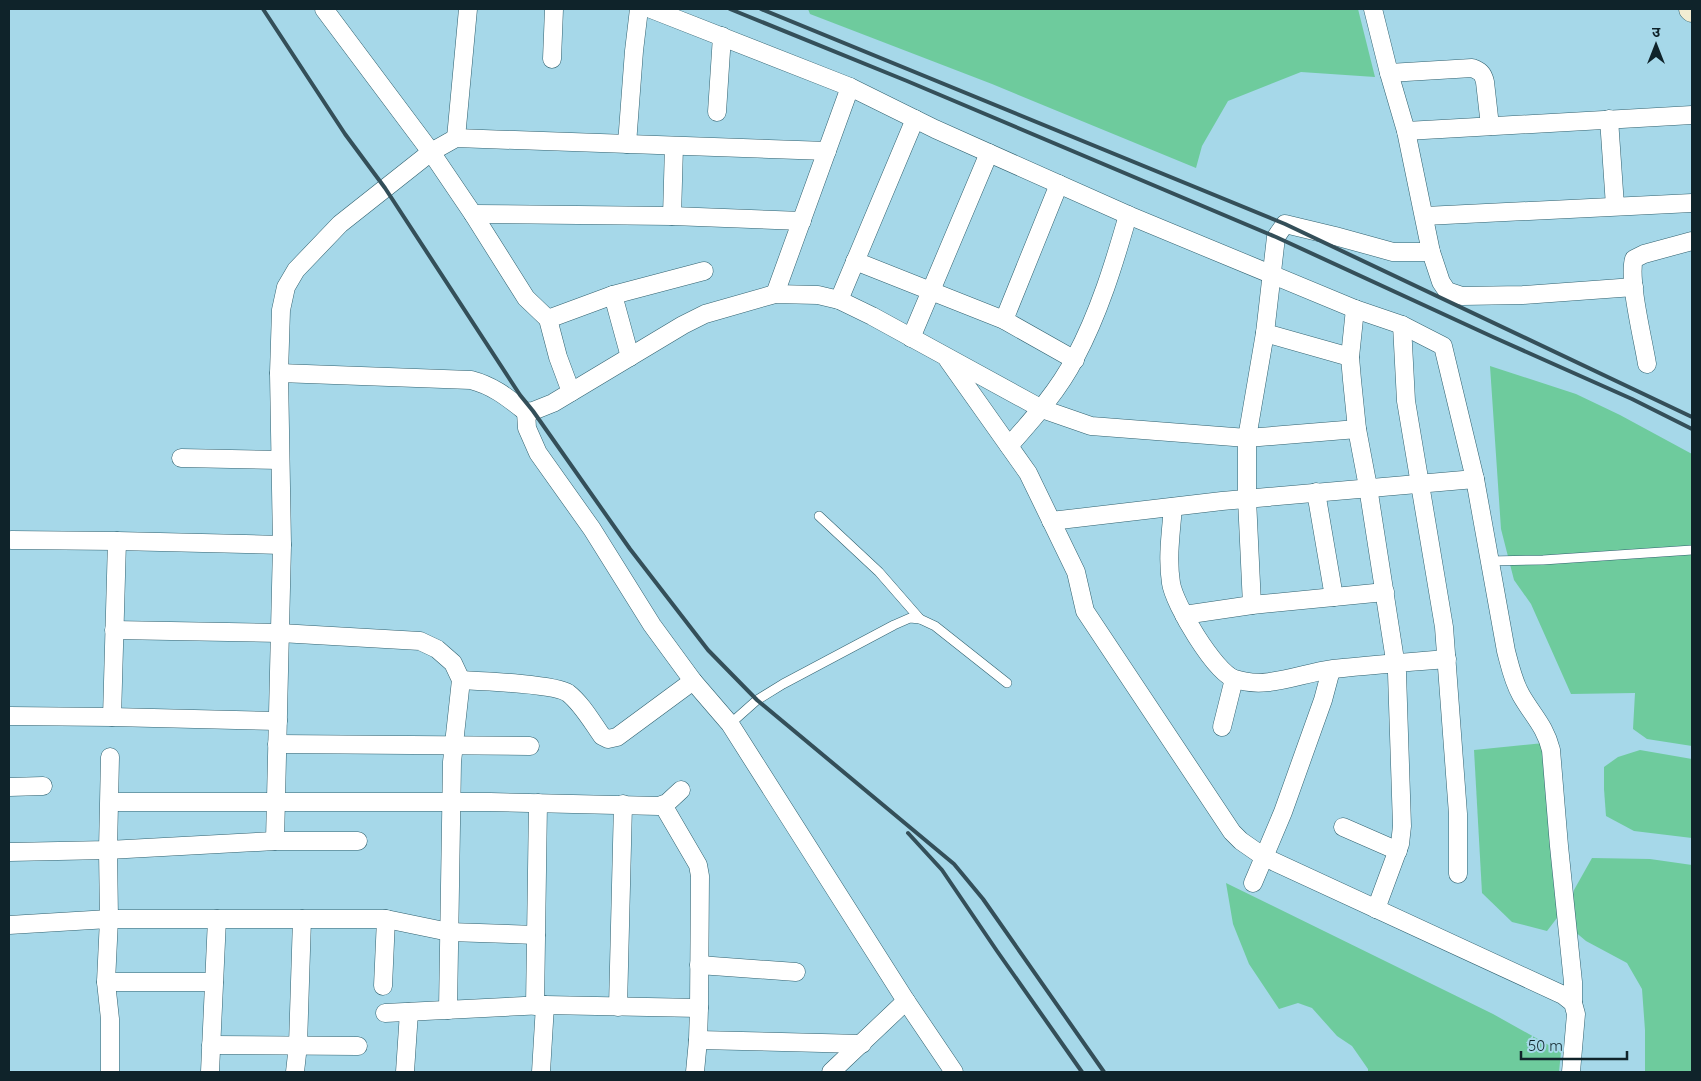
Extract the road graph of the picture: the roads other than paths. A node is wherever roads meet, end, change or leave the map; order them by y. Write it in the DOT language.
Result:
graph roads {
  1 [pos="324,9"];
  2 [pos="468,9"];
  3 [pos="554,9"];
  4 [pos="639,9"];
  5 [pos="651,9"];
  6 [pos="1373,9"];
  7 [pos="722,36"];
  8 [pos="552,59"];
  9 [pos="1389,73"];
  10 [pos="850,87"];
  11 [pos="717,112"];
  12 [pos="1692,115"];
  13 [pos="915,119"];
  14 [pos="1609,119"];
  15 [pos="1490,126"];
  16 [pos="1406,131"];
  17 [pos="456,138"];
  18 [pos="628,144"];
  19 [pos="674,146"];
  20 [pos="827,151"];
  21 [pos="431,152"];
  22 [pos="989,153"];
  23 [pos="1059,184"];
  24 [pos="1692,202"];
  25 [pos="1616,206"];
  26 [pos="473,214"];
  27 [pos="1128,215"];
  28 [pos="672,216"];
  29 [pos="1425,216"];
  30 [pos="802,221"];
  31 [pos="1692,241"];
  32 [pos="1431,252"];
  33 [pos="855,261"];
  34 [pos="704,271"];
  35 [pos="1271,274"];
  36 [pos="1634,287"];
  37 [pos="930,292"];
  38 [pos="775,294"];
  39 [pos="613,295"];
  40 [pos="838,300"];
  41 [pos="1355,309"];
  42 [pos="548,319"];
  43 [pos="1004,320"];
  44 [pos="1402,325"];
  45 [pos="1265,334"];
  46 [pos="911,338"];
  47 [pos="630,357"];
  48 [pos="946,357"];
  49 [pos="1350,357"];
  50 [pos="1075,360"];
  51 [pos="1647,364"];
  52 [pos="279,373"];
  53 [pos="571,392"];
  54 [pos="1042,409"];
  55 [pos="526,412"];
  56 [pos="1357,430"];
  57 [pos="1247,438"];
  58 [pos="1009,446"];
  59 [pos="182,458"];
  60 [pos="280,460"];
  61 [pos="1475,478"];
  62 [pos="1420,483"];
  63 [pos="1368,487"];
  64 [pos="1316,492"];
  65 [pos="1247,498"];
  66 [pos="1173,507"];
  67 [pos="819,516"];
  68 [pos="1051,521"];
  69 [pos="11,540"];
  70 [pos="117,541"];
  71 [pos="282,546"];
  72 [pos="1692,550"];
  73 [pos="1489,561"];
  74 [pos="1385,592"];
  75 [pos="1334,597"];
  76 [pos="1252,605"];
  77 [pos="1184,615"];
  78 [pos="920,619"];
  79 [pos="114,630"];
  80 [pos="280,634"];
  81 [pos="1447,659"];
  82 [pos="1396,664"];
  83 [pos="1330,670"];
  84 [pos="1234,679"];
  85 [pos="460,680"];
  86 [pos="693,681"];
  87 [pos="1007,683"];
  88 [pos="9,716"];
  89 [pos="112,717"];
  90 [pos="278,721"];
  91 [pos="730,724"];
  92 [pos="1222,727"];
  93 [pos="277,744"];
  94 [pos="454,746"];
  95 [pos="530,746"];
  96 [pos="110,756"];
  97 [pos="43,786"];
  98 [pos="9,787"];
  99 [pos="681,790"];
  100 [pos="110,802"];
  101 [pos="276,802"];
  102 [pos="452,802"];
  103 [pos="538,802"];
  104 [pos="623,804"];
  105 [pos="663,805"];
  106 [pos="1343,827"];
  107 [pos="275,841"];
  108 [pos="358,841"];
  109 [pos="108,850"];
  110 [pos="1398,851"];
  111 [pos="9,852"];
  112 [pos="1264,857"];
  113 [pos="1458,874"];
  114 [pos="1253,883"];
  115 [pos="1376,909"];
  116 [pos="109,919"];
  117 [pos="217,919"];
  118 [pos="302,919"];
  119 [pos="386,919"];
  120 [pos="9,925"];
  121 [pos="449,932"];
  122 [pos="536,935"];
  123 [pos="699,965"];
  124 [pos="796,972"];
  125 [pos="106,982"];
  126 [pos="214,982"];
  127 [pos="382,986"];
  128 [pos="906,1001"];
  129 [pos="1573,1002"];
  130 [pos="540,1005"];
  131 [pos="618,1006"];
  132 [pos="699,1008"];
  133 [pos="448,1010"];
  134 [pos="409,1012"];
  135 [pos="386,1013"];
  136 [pos="698,1040"];
  137 [pos="211,1044"];
  138 [pos="862,1044"];
  139 [pos="298,1046"];
  140 [pos="358,1046"];
  141 [pos="110,1072"];
  142 [pos="210,1072"];
  143 [pos="294,1072"];
  144 [pos="405,1072"];
  145 [pos="541,1072"];
  146 [pos="695,1072"];
  147 [pos="831,1072"];
  148 [pos="954,1072"];
  149 [pos="1571,1072"];
  1 -- 21 [label="street"];
  2 -- 17 [label="street"];
  3 -- 8 [label="street"];
  4 -- 18 [label="street"];
  5 -- 7 [label="street"];
  6 -- 9 [label="street"];
  7 -- 10 [label="street"];
  7 -- 11 [label="street"];
  9 -- 15 [label="street"];
  9 -- 16 [label="street"];
  10 -- 13 [label="street"];
  10 -- 20 [label="street"];
  12 -- 14 [label="street"];
  13 -- 22 [label="street"];
  13 -- 33 [label="street"];
  14 -- 15 [label="street"];
  14 -- 25 [label="street"];
  15 -- 16 [label="street"];
  16 -- 29 [label="street"];
  17 -- 18 [label="street"];
  17 -- 21 [label="street"];
  18 -- 19 [label="street"];
  19 -- 20 [label="street"];
  19 -- 28 [label="street"];
  20 -- 30 [label="street"];
  21 -- 26 [label="street"];
  21 -- 52 [label="street"];
  22 -- 23 [label="street"];
  22 -- 37 [label="street"];
  23 -- 27 [label="street"];
  23 -- 43 [label="street"];
  24 -- 25 [label="street"];
  25 -- 29 [label="street"];
  26 -- 28 [label="street"];
  26 -- 42 [label="street"];
  27 -- 35 [label="street"];
  27 -- 50 [label="street"];
  28 -- 30 [label="street"];
  29 -- 32 [label="street"];
  30 -- 38 [label="street"];
  31 -- 36 [label="street"];
  32 -- 35 [label="street"];
  32 -- 36 [label="street"];
  33 -- 37 [label="street"];
  33 -- 40 [label="street"];
  34 -- 39 [label="street"];
  35 -- 41 [label="street"];
  35 -- 45 [label="street"];
  36 -- 51 [label="street"];
  37 -- 43 [label="street"];
  37 -- 46 [label="street"];
  38 -- 40 [label="street"];
  38 -- 47 [label="street"];
  39 -- 42 [label="street"];
  39 -- 47 [label="street"];
  40 -- 46 [label="street"];
  41 -- 44 [label="street"];
  41 -- 49 [label="street"];
  42 -- 53 [label="street"];
  43 -- 50 [label="street"];
  44 -- 61 [label="street"];
  44 -- 62 [label="street"];
  45 -- 49 [label="street"];
  45 -- 57 [label="street"];
  46 -- 48 [label="street"];
  47 -- 53 [label="street"];
  48 -- 54 [label="street"];
  48 -- 58 [label="street"];
  49 -- 56 [label="street"];
  50 -- 54 [label="street"];
  52 -- 55 [label="street"];
  52 -- 60 [label="street"];
  53 -- 55 [label="street"];
  54 -- 57 [label="street"];
  54 -- 58 [label="street"];
  55 -- 86 [label="street"];
  56 -- 57 [label="street"];
  56 -- 63 [label="street"];
  57 -- 65 [label="street"];
  58 -- 68 [label="street"];
  59 -- 60 [label="street"];
  60 -- 71 [label="street"];
  61 -- 62 [label="street"];
  61 -- 73 [label="street"];
  62 -- 63 [label="street"];
  62 -- 81 [label="street"];
  63 -- 64 [label="street"];
  63 -- 74 [label="street"];
  64 -- 65 [label="street"];
  64 -- 75 [label="street"];
  65 -- 66 [label="street"];
  65 -- 76 [label="street"];
  66 -- 68 [label="street"];
  66 -- 77 [label="street"];
  67 -- 78 [label="lane"];
  68 -- 112 [label="street"];
  69 -- 70 [label="street"];
  70 -- 71 [label="street"];
  70 -- 79 [label="street"];
  71 -- 80 [label="street"];
  72 -- 73 [label="lane"];
  73 -- 129 [label="street"];
  74 -- 75 [label="street"];
  74 -- 82 [label="street"];
  75 -- 76 [label="street"];
  76 -- 77 [label="street"];
  77 -- 84 [label="street"];
  78 -- 87 [label="lane"];
  78 -- 91 [label="lane"];
  79 -- 80 [label="street"];
  79 -- 89 [label="street"];
  80 -- 85 [label="street"];
  80 -- 90 [label="street"];
  81 -- 82 [label="street"];
  81 -- 113 [label="street"];
  82 -- 83 [label="street"];
  82 -- 110 [label="street"];
  83 -- 84 [label="street"];
  83 -- 112 [label="street"];
  84 -- 92 [label="street"];
  85 -- 86 [label="street"];
  85 -- 94 [label="street"];
  86 -- 91 [label="street"];
  88 -- 89 [label="street"];
  89 -- 90 [label="street"];
  90 -- 93 [label="street"];
  91 -- 128 [label="street"];
  93 -- 94 [label="street"];
  93 -- 101 [label="street"];
  94 -- 95 [label="street"];
  94 -- 102 [label="street"];
  96 -- 100 [label="street"];
  97 -- 98 [label="street"];
  99 -- 105 [label="street"];
  100 -- 101 [label="street"];
  100 -- 109 [label="street"];
  101 -- 102 [label="street"];
  101 -- 107 [label="street"];
  102 -- 103 [label="street"];
  102 -- 121 [label="street"];
  103 -- 104 [label="street"];
  103 -- 122 [label="street"];
  104 -- 105 [label="street"];
  104 -- 131 [label="street"];
  105 -- 123 [label="street"];
  106 -- 110 [label="street"];
  107 -- 108 [label="street"];
  107 -- 109 [label="street"];
  109 -- 111 [label="street"];
  109 -- 116 [label="street"];
  110 -- 115 [label="street"];
  112 -- 114 [label="street"];
  112 -- 115 [label="street"];
  115 -- 129 [label="street"];
  116 -- 117 [label="street"];
  116 -- 120 [label="street"];
  116 -- 125 [label="street"];
  117 -- 118 [label="street"];
  117 -- 126 [label="street"];
  118 -- 119 [label="street"];
  118 -- 139 [label="street"];
  119 -- 121 [label="street"];
  119 -- 127 [label="street"];
  121 -- 122 [label="street"];
  121 -- 133 [label="street"];
  122 -- 130 [label="street"];
  123 -- 124 [label="street"];
  123 -- 132 [label="street"];
  125 -- 126 [label="street"];
  125 -- 141 [label="street"];
  126 -- 137 [label="street"];
  128 -- 138 [label="street"];
  128 -- 148 [label="street"];
  129 -- 149 [label="street"];
  130 -- 131 [label="street"];
  130 -- 133 [label="street"];
  130 -- 145 [label="street"];
  131 -- 132 [label="street"];
  132 -- 136 [label="street"];
  133 -- 134 [label="street"];
  134 -- 135 [label="street"];
  134 -- 144 [label="street"];
  136 -- 138 [label="street"];
  136 -- 146 [label="street"];
  137 -- 139 [label="street"];
  137 -- 142 [label="street"];
  138 -- 147 [label="street"];
  139 -- 140 [label="street"];
  139 -- 143 [label="street"];
}
